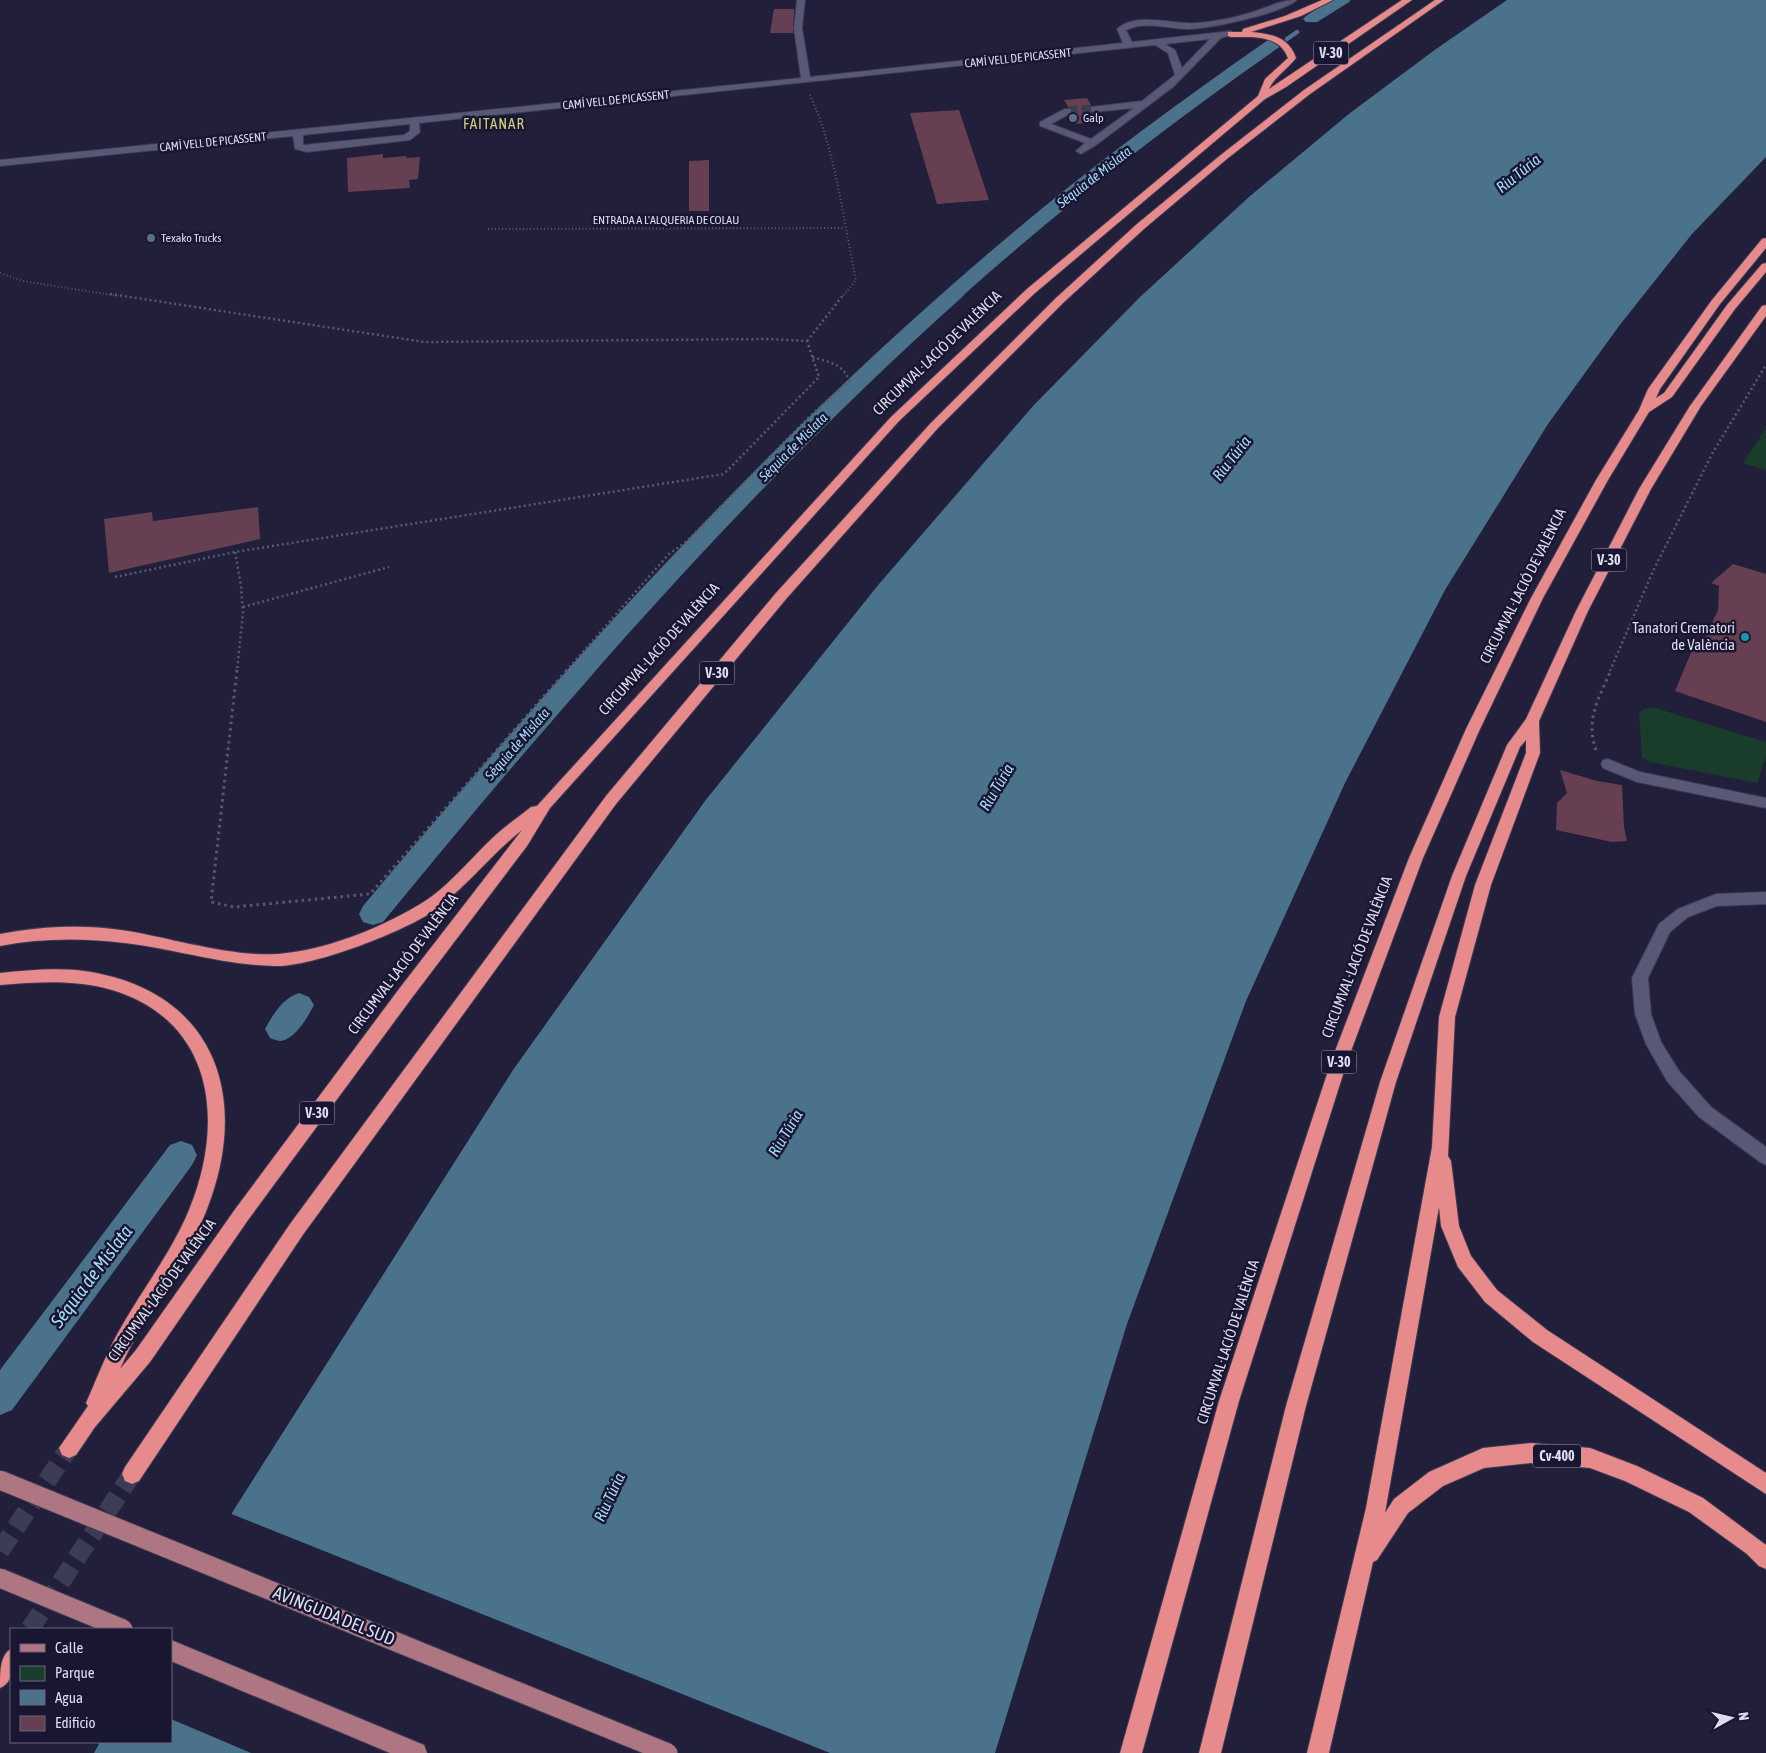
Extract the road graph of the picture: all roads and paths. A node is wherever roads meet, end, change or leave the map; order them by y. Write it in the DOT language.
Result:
graph roads {
  1 [pos="801,0"];
  2 [pos="1293,0"];
  3 [pos="1328,0"];
  4 [pos="1408,0"];
  5 [pos="1416,0"];
  6 [pos="1440,0"];
  7 [pos="1399,6"];
  8 [pos="1231,34"];
  9 [pos="1217,37"];
  10 [pos="1158,43"];
  11 [pos="1129,46"];
  12 [pos="1180,75"];
  13 [pos="806,80"];
  14 [pos="1262,97"];
  15 [pos="1143,104"];
  16 [pos="1094,109"];
  17 [pos="1068,111"];
  18 [pos="414,121"];
  19 [pos="298,133"];
  20 [pos="1092,143"];
  21 [pos="1082,151"];
  22 [pos="0,163"];
  23 [pos="844,228"];
  24 [pos="488,229"];
  25 [pos="1766,241"];
  26 [pos="1766,266"];
  27 [pos="0,273"];
  28 [pos="1766,308"];
  29 [pos="807,341"];
  30 [pos="812,357"];
  31 [pos="1766,365"];
  32 [pos="1645,410"];
  33 [pos="235,552"];
  34 [pos="389,568"];
  35 [pos="115,577"];
  36 [pos="243,607"];
  37 [pos="1532,721"];
  38 [pos="1608,764"];
  39 [pos="1766,803"];
  40 [pos="545,804"];
  41 [pos="1766,898"];
  42 [pos="0,940"];
  43 [pos="0,979"];
  44 [pos="1441,1147"];
  45 [pos="1766,1157"];
  46 [pos="88,1420"];
  47 [pos="69,1448"];
  48 [pos="132,1474"];
  49 [pos="0,1480"];
  50 [pos="1766,1484"];
  51 [pos="1766,1558"];
  52 [pos="1363,1562"];
  53 [pos="0,1578"];
  54 [pos="120,1628"];
  55 [pos="172,1650"];
  56 [pos="10,1661"];
  57 [pos="0,1677"];
  58 [pos="416,1753"];
  59 [pos="668,1753"];
  60 [pos="1131,1753"];
  61 [pos="1210,1753"];
  62 [pos="1318,1753"];
  1 -- 13 [label="street"];
  2 -- 11 [label="street"];
  3 -- 8 [label="highway"];
  4 -- 7 [label="highway, CIRCUMVAL·LACIÓ DE VALÈNCIA / V-30"];
  5 -- 7 [label="highway"];
  6 -- 48 [label="highway, V-30"];
  7 -- 14 [label="highway, CIRCUMVAL·LACIÓ DE VALÈNCIA / V-30"];
  8 -- 9 [label="street, CAMÍ VELL DE PICASSENT"];
  8 -- 14 [label="highway"];
  9 -- 10 [label="street, CAMÍ VELL DE PICASSENT"];
  9 -- 12 [label="street"];
  10 -- 11 [label="street, CAMÍ VELL DE PICASSENT"];
  10 -- 12 [label="street"];
  11 -- 13 [label="street, CAMÍ VELL DE PICASSENT"];
  12 -- 15 [label="street"];
  13 -- 18 [label="street, CAMÍ VELL DE PICASSENT"];
  13 -- 23 [label="path"];
  14 -- 40 [label="highway, CIRCUMVAL·LACIÓ DE VALÈNCIA / V-30"];
  15 -- 16 [label="street"];
  15 -- 20 [label="street"];
  17 -- 20 [label="street"];
  18 -- 19 [label="street, CAMÍ VELL DE PICASSENT"];
  18 -- 19 [label="street"];
  19 -- 22 [label="street, CAMÍ VELL DE PICASSENT"];
  20 -- 21 [label="street"];
  23 -- 24 [label="path, ENTRADA A L'ALQUERIA DE COLAU"];
  23 -- 29 [label="path"];
  25 -- 32 [label="highway, CIRCUMVAL·LACIÓ DE VALÈNCIA / V-30"];
  26 -- 32 [label="highway"];
  27 -- 29 [label="path"];
  28 -- 37 [label="highway, V-30"];
  29 -- 30 [label="path"];
  30 -- 33 [label="path"];
  30 -- 36 [label="path"];
  31 -- 38 [label="path"];
  32 -- 60 [label="highway, CIRCUMVAL·LACIÓ DE VALÈNCIA / V-30"];
  33 -- 35 [label="path"];
  33 -- 36 [label="path"];
  34 -- 36 [label="path"];
  37 -- 44 [label="highway"];
  37 -- 61 [label="highway, V-30"];
  38 -- 39 [label="street"];
  40 -- 42 [label="highway"];
  40 -- 46 [label="highway, CIRCUMVAL·LACIÓ DE VALÈNCIA / V-30"];
  41 -- 45 [label="street"];
  43 -- 46 [label="highway"];
  44 -- 50 [label="highway"];
  44 -- 52 [label="highway"];
  46 -- 47 [label="highway, CIRCUMVAL·LACIÓ DE VALÈNCIA / V-30"];
  49 -- 59 [label="main road, AVINGUDA DEL SUD, bridge"];
  51 -- 52 [label="highway, Cv-400"];
  52 -- 62 [label="highway"];
  53 -- 54 [label="main road, bridge"];
  55 -- 58 [label="main road"];
  56 -- 57 [label="highway"];
}
